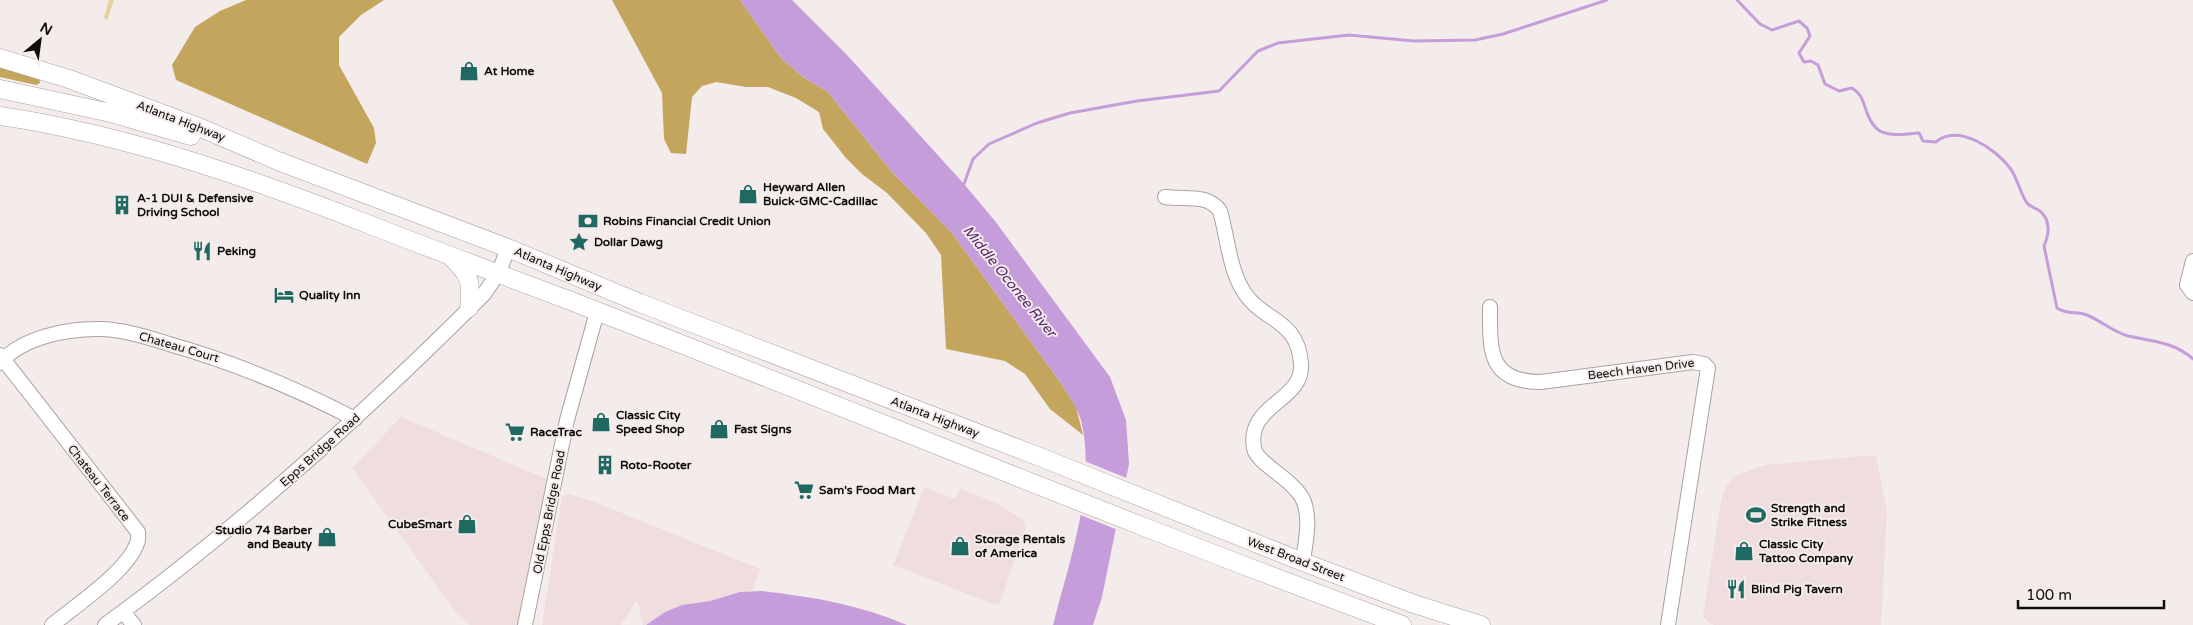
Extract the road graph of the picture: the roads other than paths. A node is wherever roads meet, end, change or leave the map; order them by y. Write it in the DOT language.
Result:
graph roads {
  1 [pos="0,58"];
  2 [pos="0,89"];
  3 [pos="0,116"];
  4 [pos="278,162"];
  5 [pos="1165,197"];
  6 [pos="508,248"];
  7 [pos="446,252"];
  8 [pos="2193,261"];
  9 [pos="498,272"];
  10 [pos="2193,293"];
  11 [pos="1490,307"];
  12 [pos="469,308"];
  13 [pos="597,312"];
  14 [pos="1,359"];
  15 [pos="355,418"];
  16 [pos="1113,486"];
  17 [pos="1087,504"];
  18 [pos="1303,562"];
  19 [pos="1389,594"];
  20 [pos="123,612"];
  21 [pos="1382,618"];
  22 [pos="52,625"];
  23 [pos="105,625"];
  24 [pos="134,625"];
  25 [pos="525,625"];
  26 [pos="1402,625"];
  27 [pos="1481,625"];
  28 [pos="1668,625"];
  1 -- 4 [label="main road, Atlanta Highway"];
  2 -- 4 [label="main road"];
  3 -- 7 [label="main road, Atlanta Highway"];
  4 -- 6 [label="main road, Atlanta Highway"];
  5 -- 18 [label="street"];
  6 -- 9 [label="street, Epps Bridge Road"];
  6 -- 16 [label="main road, Atlanta Highway"];
  7 -- 9 [label="main road, Atlanta Highway"];
  7 -- 12 [label="main road"];
  8 -- 10 [label="street"];
  9 -- 12 [label="street, Epps Bridge Road"];
  9 -- 13 [label="main road, Atlanta Highway"];
  11 -- 28 [label="street, Beech Haven Drive"];
  12 -- 15 [label="street, Epps Bridge Road"];
  13 -- 17 [label="main road, Atlanta Highway"];
  13 -- 25 [label="street, Old Epps Bridge Road"];
  14 -- 15 [label="street, Chateau Court"];
  14 -- 22 [label="street, Chateau Terrace"];
  15 -- 20 [label="street, Epps Bridge Road"];
  16 -- 18 [label="main road, West Broad Street"];
  17 -- 21 [label="main road, West Broad Street"];
  18 -- 19 [label="main road, West Broad Street"];
  19 -- 21 [label="main road"];
  19 -- 27 [label="main road, West Broad Street"];
  20 -- 23 [label="street, Epps Bridge Road"];
  20 -- 24 [label="street"];
  21 -- 26 [label="main road, West Broad Street"];
}
